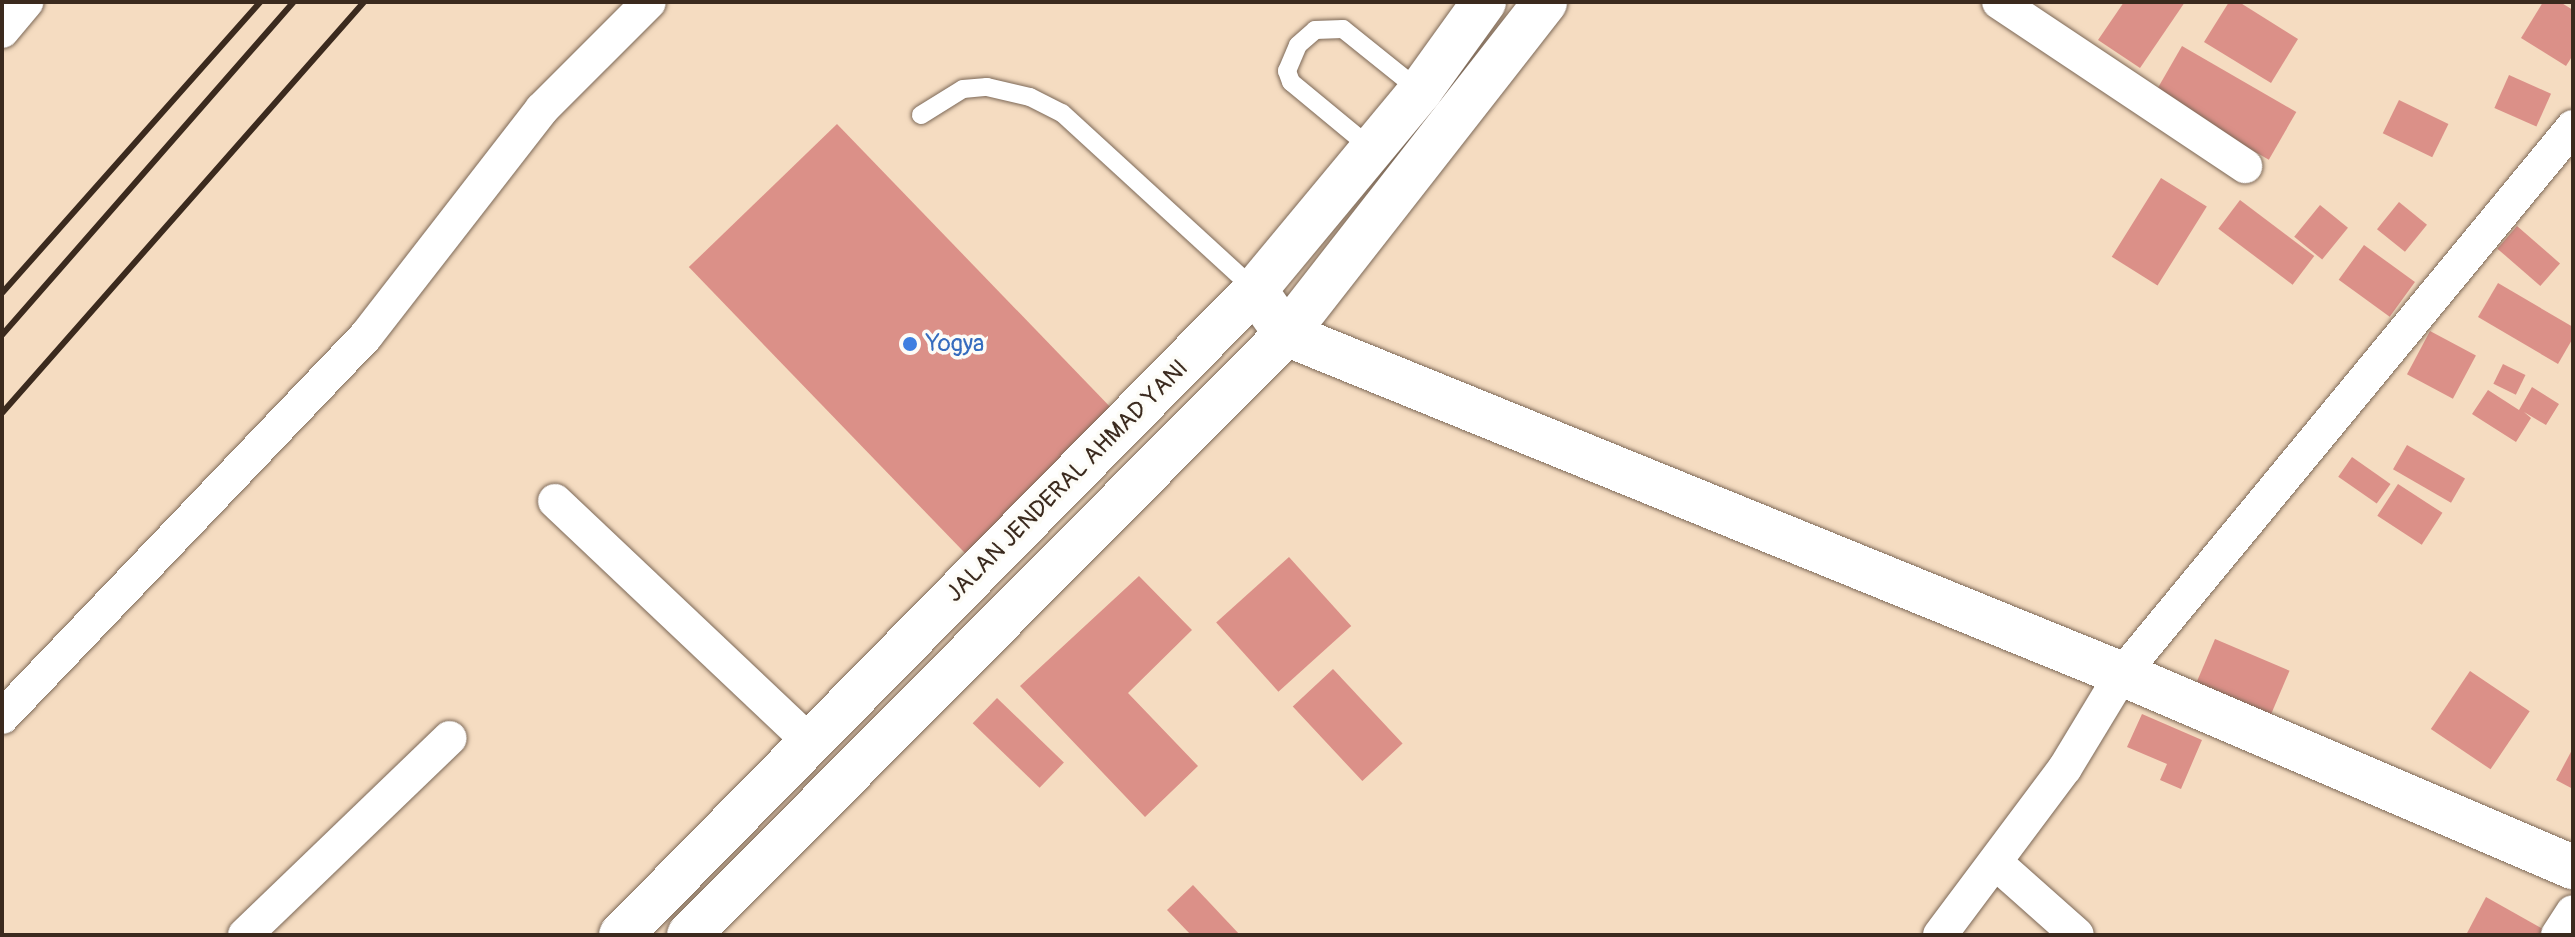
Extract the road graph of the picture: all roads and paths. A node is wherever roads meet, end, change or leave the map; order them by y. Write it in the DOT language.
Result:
graph roads {
  1 [pos="26,2"];
  2 [pos="649,2"];
  3 [pos="1484,2"];
  4 [pos="1545,2"];
  5 [pos="1999,2"];
  6 [pos="2,31"];
  7 [pos="1420,91"];
  8 [pos="921,115"];
  9 [pos="2573,127"];
  10 [pos="1372,149"];
  11 [pos="2245,166"];
  12 [pos="1255,290"];
  13 [pos="1286,334"];
  14 [pos="555,501"];
  15 [pos="2122,674"];
  16 [pos="2,717"];
  17 [pos="450,738"];
  18 [pos="810,742"];
  19 [pos="1996,863"];
  20 [pos="2573,867"];
  21 [pos="2573,912"];
  22 [pos="245,935"];
  23 [pos="621,935"];
  24 [pos="689,935"];
  25 [pos="1940,935"];
  26 [pos="2077,935"];
  27 [pos="2558,935"];
  1 -- 6 [label="street"];
  2 -- 16 [label="street"];
  3 -- 7 [label="main road, JALAN JENDERAL AHMAD YANI"];
  4 -- 13 [label="main road, JALAN JENDERAL AHMAD YANI"];
  5 -- 11 [label="street"];
  7 -- 10 [label="main road, JALAN JENDERAL AHMAD YANI"];
  7 -- 10 [label="lane"];
  8 -- 12 [label="lane"];
  9 -- 15 [label="street"];
  10 -- 12 [label="main road, JALAN JENDERAL AHMAD YANI"];
  12 -- 13 [label="main road"];
  12 -- 18 [label="main road, JALAN JENDERAL AHMAD YANI"];
  13 -- 15 [label="main road"];
  13 -- 24 [label="main road, JALAN JENDERAL AHMAD YANI"];
  14 -- 18 [label="street"];
  15 -- 19 [label="street"];
  15 -- 20 [label="main road"];
  17 -- 22 [label="street"];
  18 -- 23 [label="main road, JALAN JENDERAL AHMAD YANI"];
  19 -- 25 [label="street"];
  19 -- 26 [label="street"];
  21 -- 27 [label="street"];
}
